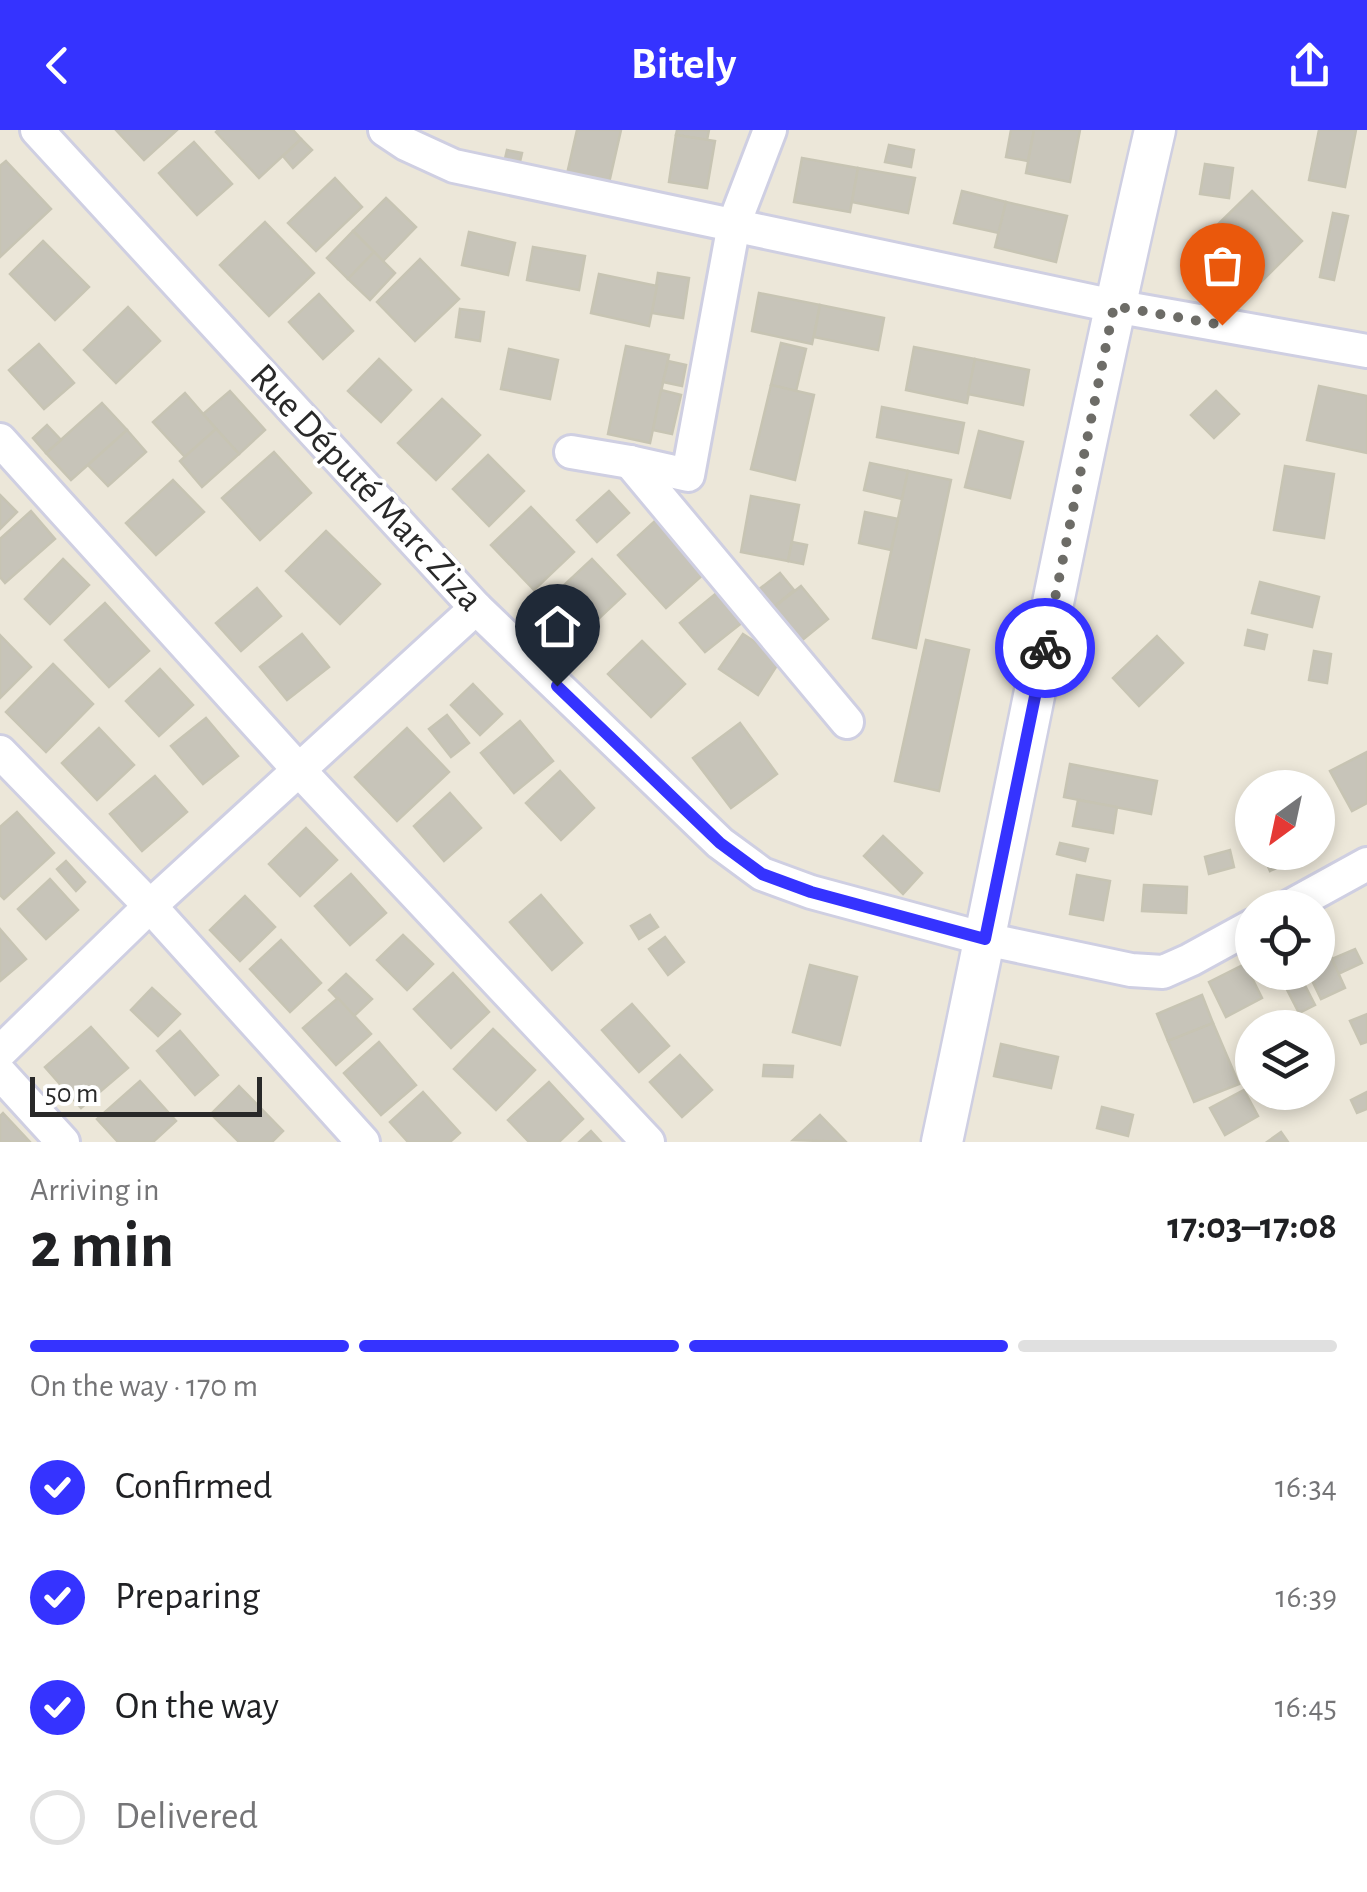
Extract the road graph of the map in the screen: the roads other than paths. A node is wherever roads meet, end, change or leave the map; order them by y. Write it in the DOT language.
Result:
graph roads {
  1 [pos="38,130"];
  2 [pos="385,130"];
  3 [pos="770,130"];
  4 [pos="1155,130"];
  5 [pos="734,224"];
  6 [pos="1114,306"];
  7 [pos="1367,351"];
  8 [pos="0,440"];
  9 [pos="570,452"];
  10 [pos="630,462"];
  11 [pos="476,608"];
  12 [pos="847,722"];
  13 [pos="0,752"];
  14 [pos="298,770"];
  15 [pos="1367,864"];
  16 [pos="1320,890"];
  17 [pos="150,906"];
  18 [pos="1235,935"];
  19 [pos="985,939"];
  20 [pos="0,1052"];
  21 [pos="0,1073"];
  22 [pos="63,1142"];
  23 [pos="363,1142"];
  24 [pos="648,1142"];
  25 [pos="942,1142"];
  1 -- 11 [label="street, Rue Député Marc Ziza"];
  2 -- 5 [label="street"];
  3 -- 5 [label="street"];
  4 -- 6 [label="street"];
  5 -- 6 [label="street"];
  5 -- 10 [label="street"];
  6 -- 7 [label="street"];
  6 -- 19 [label="street"];
  8 -- 14 [label="street"];
  9 -- 10 [label="street"];
  10 -- 12 [label="street"];
  11 -- 14 [label="street"];
  11 -- 19 [label="street, Rue Député Marc Ziza"];
  13 -- 17 [label="street"];
  14 -- 17 [label="street"];
  14 -- 24 [label="street"];
  15 -- 16 [label="street"];
  17 -- 20 [label="street"];
  17 -- 23 [label="street"];
  18 -- 19 [label="street, Rue Député Marc Ziza"];
  19 -- 25 [label="street"];
  21 -- 22 [label="street"];
}
